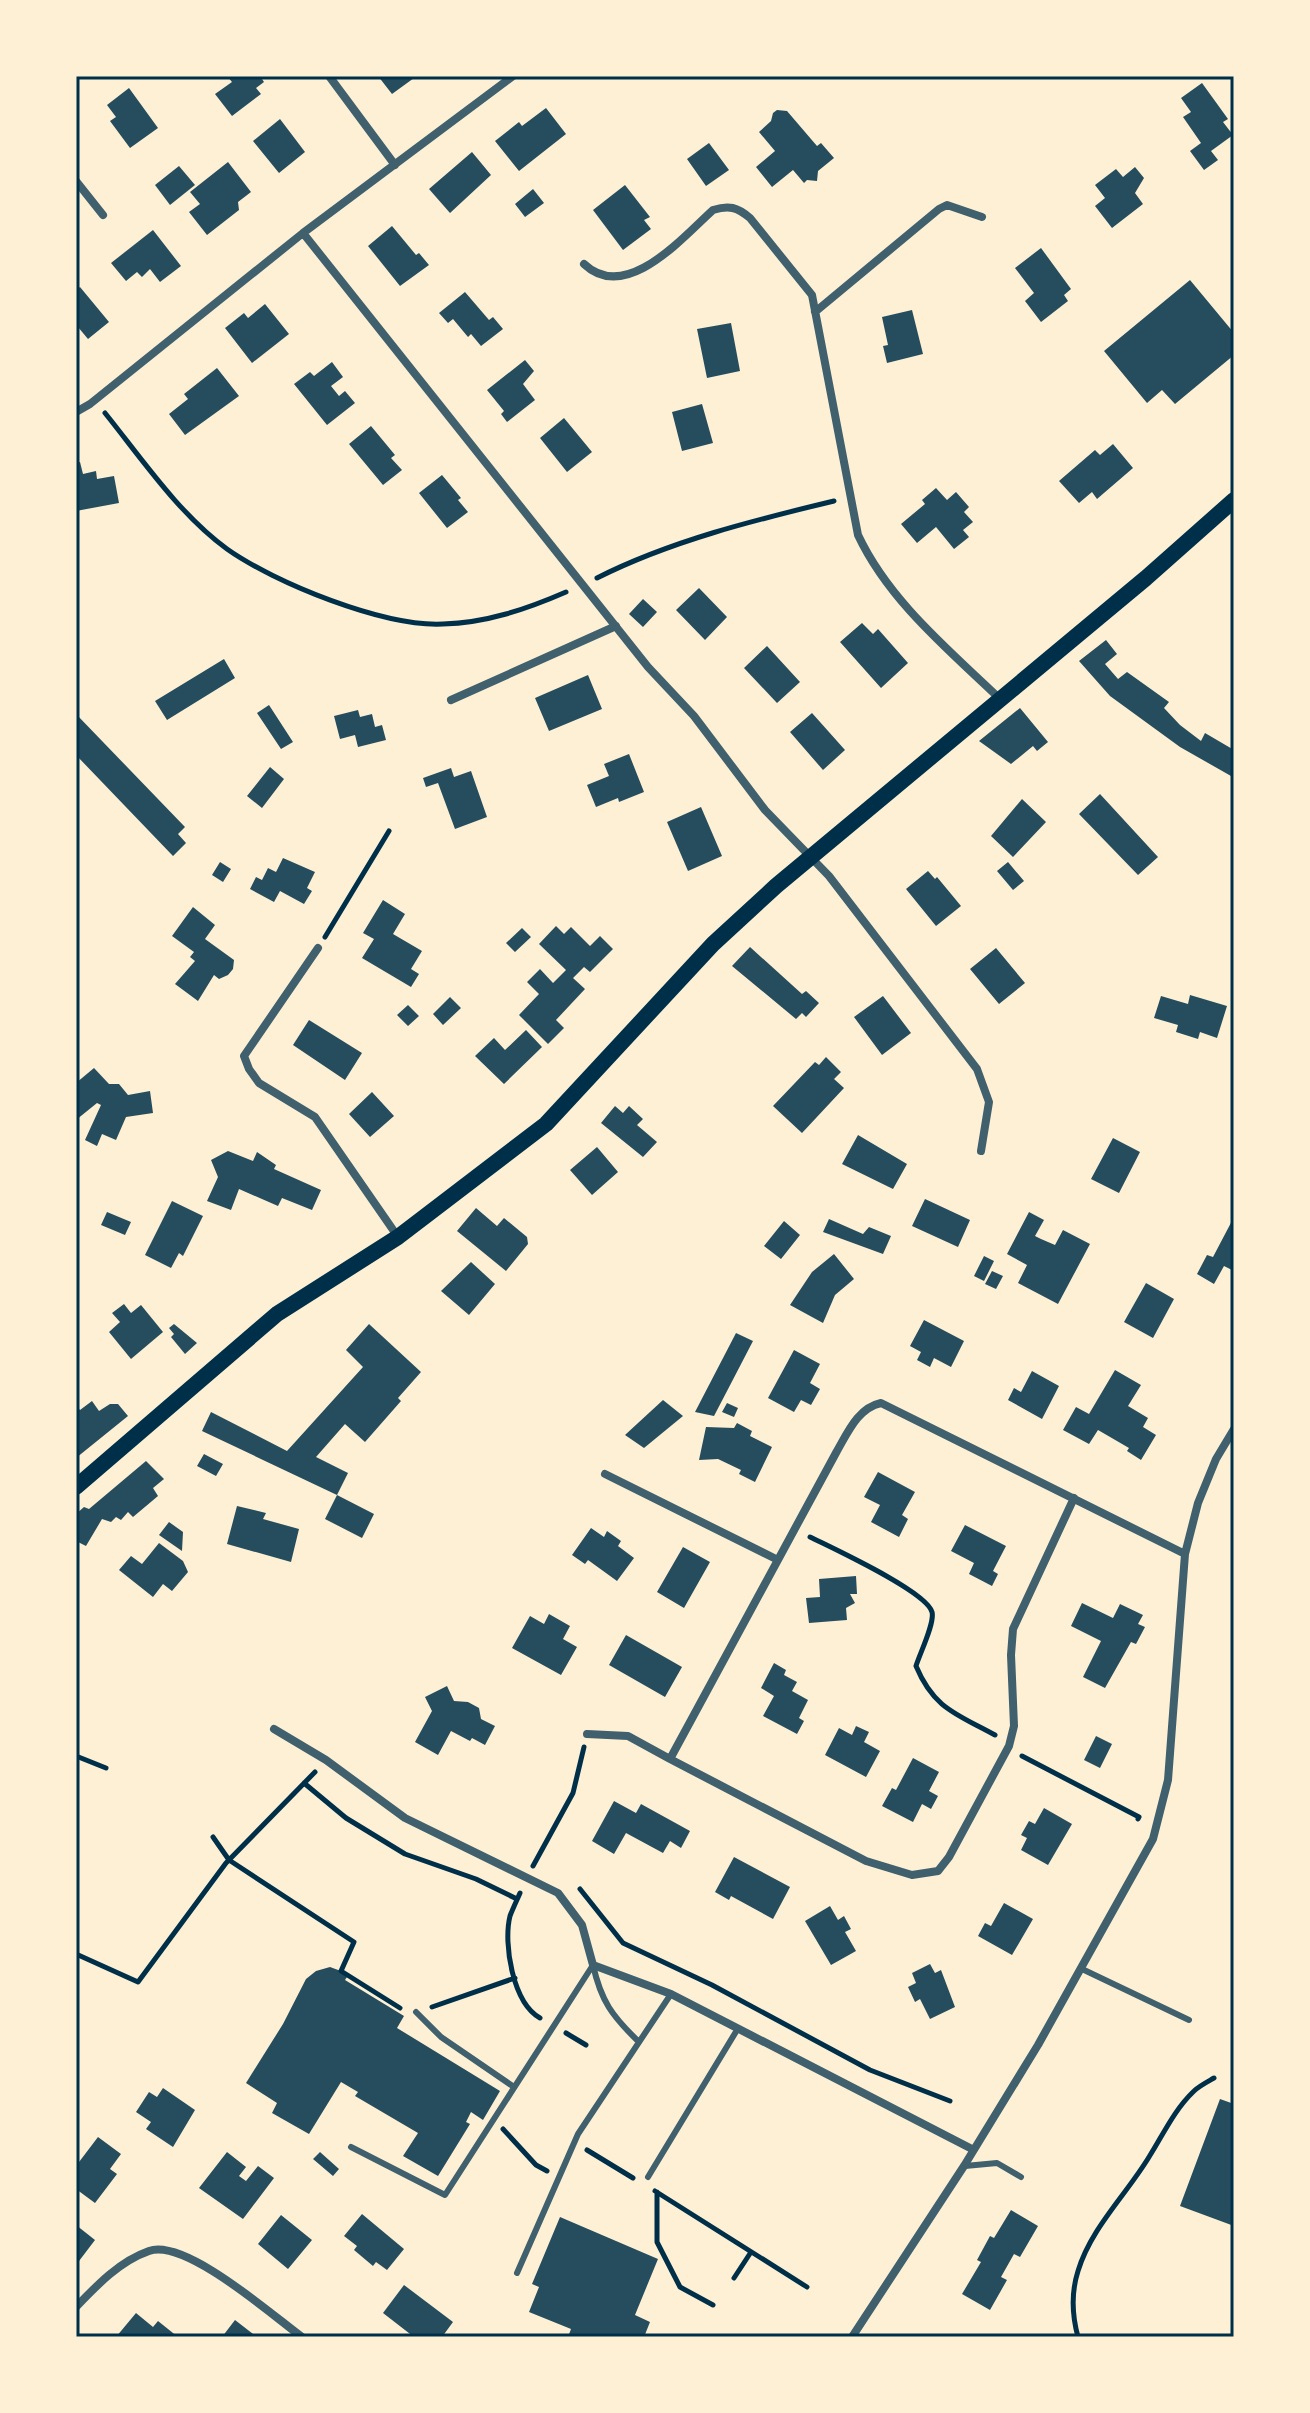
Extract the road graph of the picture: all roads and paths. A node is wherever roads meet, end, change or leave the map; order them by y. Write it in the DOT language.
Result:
graph roads {
  1 [pos="329,76"];
  2 [pos="513,76"];
  3 [pos="395,165"];
  4 [pos="76,181"];
  5 [pos="103,215"];
  6 [pos="982,217"];
  7 [pos="303,233"];
  8 [pos="584,264"];
  9 [pos="815,312"];
  10 [pos="95,400"];
  11 [pos="76,412"];
  12 [pos="851,497"];
  13 [pos="1234,500"];
  14 [pos="583,585"];
  15 [pos="616,626"];
  16 [pos="1000,699"];
  17 [pos="451,700"];
  18 [pos="389,831"];
  19 [pos="812,858"];
  20 [pos="318,948"];
  21 [pos="981,1151"];
  22 [pos="398,1237"];
  23 [pos="1234,1429"];
  24 [pos="605,1474"];
  25 [pos="76,1487"];
  26 [pos="1074,1498"];
  27 [pos="795,1529"];
  28 [pos="1185,1554"];
  29 [pos="778,1560"];
  30 [pos="274,1729"];
  31 [pos="587,1734"];
  32 [pos="1009,1746"];
  33 [pos="76,1756"];
  34 [pos="670,1759"];
  35 [pos="326,1760"];
  36 [pos="106,1768"];
  37 [pos="304,1783"];
  38 [pos="213,1837"];
  39 [pos="1151,1844"];
  40 [pos="536,1859"];
  41 [pos="229,1860"];
  42 [pos="549,1867"];
  43 [pos="527,1877"];
  44 [pos="574,1882"];
  45 [pos="517,1899"];
  46 [pos="76,1954"];
  47 [pos="593,1965"];
  48 [pos="1082,1969"];
  49 [pos="515,1978"];
  50 [pos="671,1994"];
  51 [pos="416,2012"];
  52 [pos="1189,2020"];
  53 [pos="554,2026"];
  54 [pos="737,2030"];
  55 [pos="639,2042"];
  56 [pos="586,2045"];
  57 [pos="1214,2078"];
  58 [pos="514,2087"];
  59 [pos="950,2101"];
  60 [pos="492,2122"];
  61 [pos="575,2142"];
  62 [pos="351,2147"];
  63 [pos="972,2149"];
  64 [pos="964,2166"];
  65 [pos="648,2177"];
  66 [pos="1021,2177"];
  67 [pos="559,2178"];
  68 [pos="634,2178"];
  69 [pos="646,2186"];
  70 [pos="658,2193"];
  71 [pos="751,2252"];
  72 [pos="517,2273"];
  73 [pos="734,2278"];
  74 [pos="807,2287"];
  75 [pos="713,2305"];
  76 [pos="76,2307"];
  77 [pos="302,2337"];
  78 [pos="852,2337"];
  79 [pos="1078,2337"];
  1 -- 3 [label="street"];
  2 -- 3 [label="street"];
  3 -- 7 [label="street"];
  4 -- 5 [label="street"];
  6 -- 9 [label="street"];
  7 -- 10 [label="street"];
  7 -- 14 [label="street"];
  8 -- 9 [label="street"];
  9 -- 12 [label="street"];
  10 -- 11 [label="street"];
  10 -- 14 [label="path"];
  12 -- 14 [label="path"];
  12 -- 16 [label="street"];
  13 -- 16 [label="main road"];
  14 -- 15 [label="street"];
  15 -- 17 [label="street"];
  15 -- 19 [label="street"];
  16 -- 19 [label="main road"];
  18 -- 20 [label="path"];
  19 -- 21 [label="street"];
  19 -- 22 [label="main road"];
  20 -- 22 [label="street"];
  22 -- 25 [label="main road"];
  23 -- 28 [label="street"];
  24 -- 29 [label="street"];
  26 -- 27 [label="street"];
  26 -- 28 [label="street"];
  26 -- 32 [label="street"];
  27 -- 29 [label="street"];
  27 -- 32 [label="path"];
  28 -- 39 [label="street"];
  29 -- 34 [label="street"];
  30 -- 35 [label="street"];
  31 -- 34 [label="street"];
  31 -- 40 [label="path"];
  32 -- 34 [label="street"];
  32 -- 39 [label="path"];
  33 -- 36 [label="path"];
  35 -- 37 [label="path"];
  35 -- 43 [label="street"];
  37 -- 41 [label="path"];
  37 -- 45 [label="path"];
  38 -- 41 [label="path"];
  39 -- 48 [label="street"];
  40 -- 42 [label="path"];
  40 -- 43 [label="path"];
  41 -- 46 [label="path"];
  41 -- 51 [label="path"];
  43 -- 45 [label="path"];
  43 -- 47 [label="street"];
  44 -- 59 [label="path"];
  45 -- 49 [label="path"];
  47 -- 50 [label="street"];
  47 -- 53 [label="lane"];
  47 -- 55 [label="lane"];
  48 -- 52 [label="lane"];
  48 -- 63 [label="street"];
  49 -- 51 [label="path"];
  49 -- 53 [label="path"];
  50 -- 54 [label="street"];
  50 -- 55 [label="lane"];
  51 -- 58 [label="lane"];
  53 -- 56 [label="path"];
  53 -- 58 [label="lane"];
  54 -- 63 [label="street"];
  54 -- 65 [label="lane"];
  55 -- 61 [label="lane"];
  57 -- 79 [label="path"];
  58 -- 60 [label="lane"];
  60 -- 62 [label="lane"];
  60 -- 67 [label="path"];
  61 -- 67 [label="lane"];
  61 -- 68 [label="path"];
  63 -- 64 [label="street"];
  64 -- 66 [label="lane"];
  64 -- 78 [label="street"];
  65 -- 70 [label="path"];
  67 -- 72 [label="lane"];
  69 -- 70 [label="path"];
  70 -- 71 [label="path"];
  70 -- 75 [label="path"];
  71 -- 73 [label="path"];
  71 -- 74 [label="path"];
  76 -- 77 [label="street"];
}
